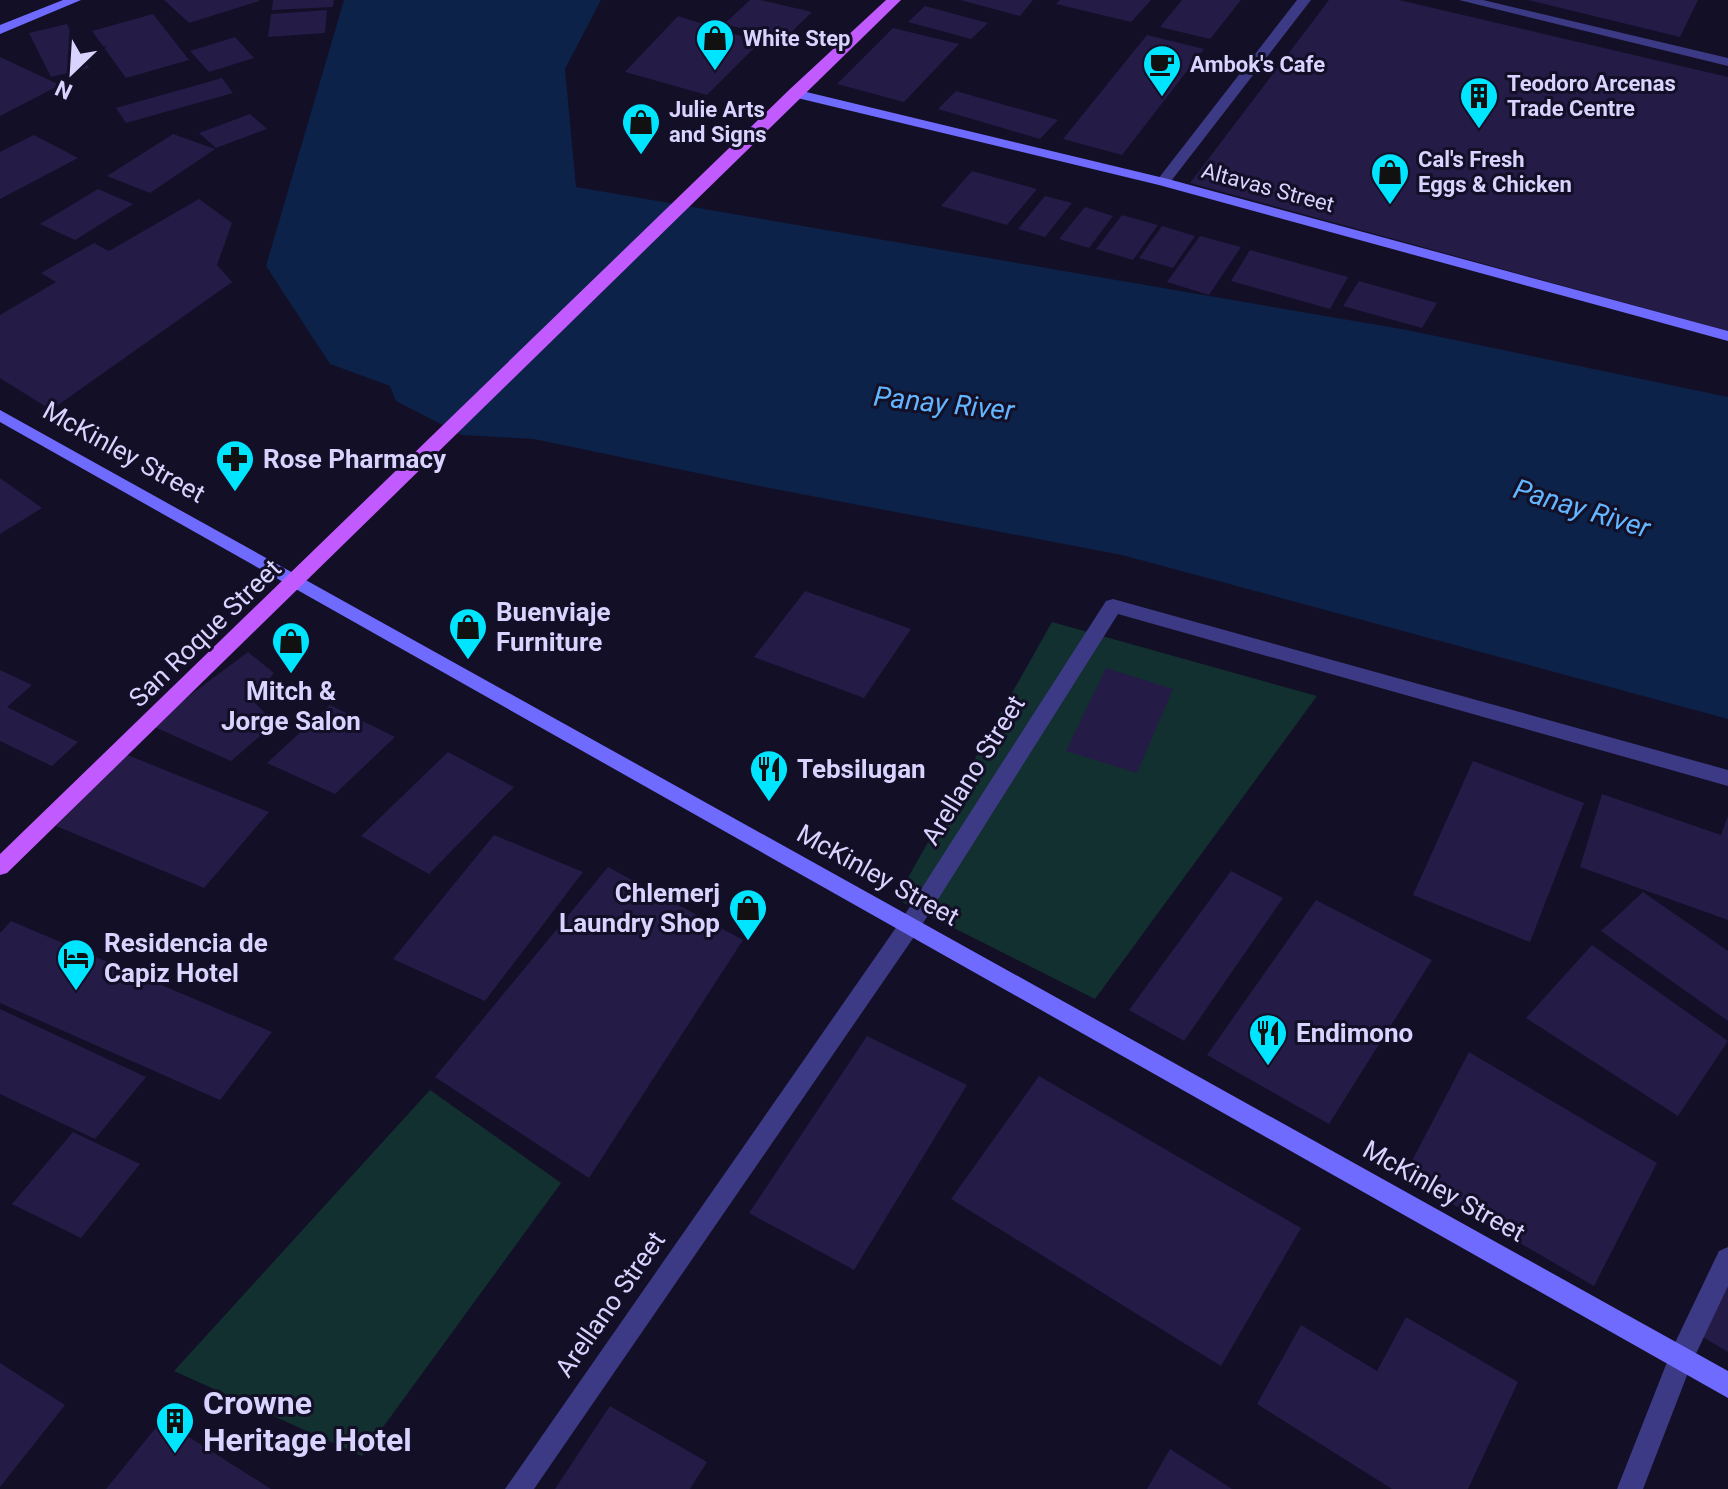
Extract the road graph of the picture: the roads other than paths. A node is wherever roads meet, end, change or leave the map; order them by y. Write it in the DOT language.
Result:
graph roads {
  1 [pos="74,0"];
  2 [pos="894,0"];
  3 [pos="1304,0"];
  4 [pos="1466,0"];
  5 [pos="0,30"];
  6 [pos="1728,62"];
  7 [pos="794,93"];
  8 [pos="1163,182"];
  9 [pos="1728,336"];
  10 [pos="0,415"];
  11 [pos="298,580"];
  12 [pos="1728,778"];
  13 [pos="0,867"];
  14 [pos="910,925"];
  15 [pos="1728,1259"];
  16 [pos="1682,1356"];
  17 [pos="1728,1385"];
  18 [pos="518,1489"];
  19 [pos="1630,1489"];
  1 -- 5 [label="street"];
  2 -- 7 [label="main road, San Roque Street"];
  3 -- 8 [label="street"];
  4 -- 6 [label="street"];
  7 -- 8 [label="street, Altavas Street"];
  7 -- 11 [label="main road, San Roque Street"];
  8 -- 9 [label="street, Altavas Street"];
  10 -- 11 [label="street, McKinley Street"];
  11 -- 13 [label="main road, San Roque Street"];
  11 -- 14 [label="street, McKinley Street"];
  12 -- 14 [label="street, Arellano Street"];
  14 -- 16 [label="street, McKinley Street"];
  14 -- 18 [label="street, Arellano Street"];
  15 -- 16 [label="street"];
  16 -- 17 [label="street, McKinley Street"];
  16 -- 19 [label="street"];
}
